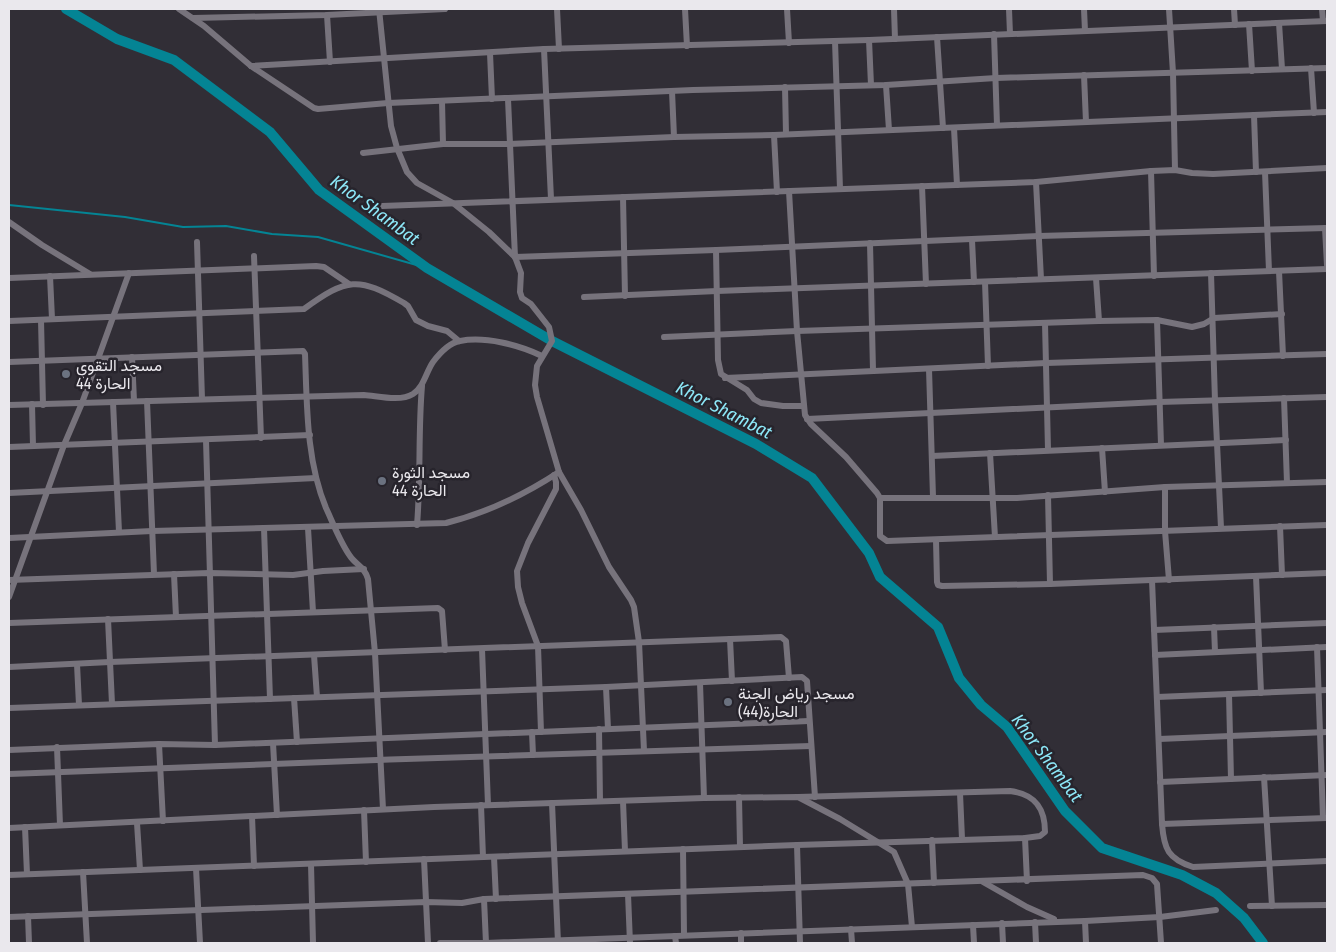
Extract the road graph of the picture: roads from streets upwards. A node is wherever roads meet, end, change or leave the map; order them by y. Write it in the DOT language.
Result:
graph roads {
  1 [pos="179,9"];
  2 [pos="445,9"];
  3 [pos="558,9"];
  4 [pos="685,9"];
  5 [pos="787,9"];
  6 [pos="894,9"];
  7 [pos="1009,9"];
  8 [pos="1084,9"];
  9 [pos="1169,9"];
  10 [pos="1234,9"];
  11 [pos="1322,9"];
  12 [pos="379,10"];
  13 [pos="327,15"];
  14 [pos="193,18"];
  15 [pos="1325,21"];
  16 [pos="1279,23"];
  17 [pos="1249,24"];
  18 [pos="1235,25"];
  19 [pos="1169,27"];
  20 [pos="1085,31"];
  21 [pos="994,34"];
  22 [pos="1010,34"];
  23 [pos="937,37"];
  24 [pos="895,39"];
  25 [pos="869,40"];
  26 [pos="835,41"];
  27 [pos="789,43"];
  28 [pos="687,46"];
  29 [pos="544,49"];
  30 [pos="559,49"];
  31 [pos="490,53"];
  32 [pos="384,60"];
  33 [pos="330,62"];
  34 [pos="251,66"];
  35 [pos="1311,68"];
  36 [pos="1327,68"];
  37 [pos="1282,69"];
  38 [pos="1252,70"];
  39 [pos="1173,73"];
  40 [pos="1084,75"];
  41 [pos="996,78"];
  42 [pos="939,82"];
  43 [pos="871,85"];
  44 [pos="886,85"];
  45 [pos="836,86"];
  46 [pos="785,87"];
  47 [pos="672,91"];
  48 [pos="547,97"];
  49 [pos="492,99"];
  50 [pos="508,99"];
  51 [pos="442,101"];
  52 [pos="388,103"];
  53 [pos="1327,112"];
  54 [pos="1314,113"];
  55 [pos="1254,115"];
  56 [pos="1174,118"];
  57 [pos="1086,122"];
  58 [pos="998,125"];
  59 [pos="943,128"];
  60 [pos="954,128"];
  61 [pos="889,130"];
  62 [pos="838,132"];
  63 [pos="786,134"];
  64 [pos="774,135"];
  65 [pos="674,137"];
  66 [pos="548,142"];
  67 [pos="443,144"];
  68 [pos="509,144"];
  69 [pos="397,148"];
  70 [pos="363,153"];
  71 [pos="1327,168"];
  72 [pos="1175,170"];
  73 [pos="1151,171"];
  74 [pos="1256,172"];
  75 [pos="1266,172"];
  76 [pos="1036,182"];
  77 [pos="957,185"];
  78 [pos="922,186"];
  79 [pos="840,189"];
  80 [pos="790,191"];
  81 [pos="777,192"];
  82 [pos="623,197"];
  83 [pos="551,200"];
  84 [pos="512,201"];
  85 [pos="453,203"];
  86 [pos="382,206"];
  87 [pos="9,222"];
  88 [pos="1326,228"];
  89 [pos="1268,230"];
  90 [pos="1153,233"];
  91 [pos="1039,236"];
  92 [pos="972,240"];
  93 [pos="924,241"];
  94 [pos="197,242"];
  95 [pos="870,243"];
  96 [pos="792,246"];
  97 [pos="716,250"];
  98 [pos="624,253"];
  99 [pos="254,256"];
  100 [pos="515,257"];
  101 [pos="1327,267"];
  102 [pos="255,268"];
  103 [pos="198,270"];
  104 [pos="1269,271"];
  105 [pos="1279,271"];
  106 [pos="129,273"];
  107 [pos="1212,273"];
  108 [pos="91,274"];
  109 [pos="50,276"];
  110 [pos="1154,276"];
  111 [pos="9,278"];
  112 [pos="1096,278"];
  113 [pos="1041,279"];
  114 [pos="974,282"];
  115 [pos="985,282"];
  116 [pos="349,284"];
  117 [pos="926,284"];
  118 [pos="872,286"];
  119 [pos="795,289"];
  120 [pos="716,291"];
  121 [pos="626,296"];
  122 [pos="584,297"];
  123 [pos="256,311"];
  124 [pos="200,313"];
  125 [pos="1282,314"];
  126 [pos="114,317"];
  127 [pos="1214,318"];
  128 [pos="52,319"];
  129 [pos="41,320"];
  130 [pos="1157,320"];
  131 [pos="9,321"];
  132 [pos="1098,321"];
  133 [pos="1045,323"];
  134 [pos="987,325"];
  135 [pos="874,329"];
  136 [pos="797,331"];
  137 [pos="718,334"];
  138 [pos="664,337"];
  139 [pos="458,341"];
  140 [pos="258,352"];
  141 [pos="1327,354"];
  142 [pos="201,355"];
  143 [pos="542,356"];
  144 [pos="1283,356"];
  145 [pos="132,358"];
  146 [pos="1214,358"];
  147 [pos="98,359"];
  148 [pos="1158,360"];
  149 [pos="9,362"];
  150 [pos="42,362"];
  151 [pos="1046,363"];
  152 [pos="988,366"];
  153 [pos="929,368"];
  154 [pos="873,370"];
  155 [pos="800,373"];
  156 [pos="725,378"];
  157 [pos="422,384"];
  158 [pos="307,396"];
  159 [pos="260,397"];
  160 [pos="1327,397"];
  161 [pos="1284,398"];
  162 [pos="202,399"];
  163 [pos="134,401"];
  164 [pos="147,401"];
  165 [pos="1215,401"];
  166 [pos="112,402"];
  167 [pos="1159,402"];
  168 [pos="82,403"];
  169 [pos="32,404"];
  170 [pos="9,405"];
  171 [pos="43,405"];
  172 [pos="804,406"];
  173 [pos="1047,408"];
  174 [pos="930,413"];
  175 [pos="807,419"];
  176 [pos="310,436"];
  177 [pos="261,438"];
  178 [pos="206,440"];
  179 [pos="1286,440"];
  180 [pos="149,441"];
  181 [pos="115,442"];
  182 [pos="1217,443"];
  183 [pos="64,445"];
  184 [pos="1161,445"];
  185 [pos="33,446"];
  186 [pos="9,447"];
  187 [pos="1102,448"];
  188 [pos="1048,450"];
  189 [pos="990,453"];
  190 [pos="932,456"];
  191 [pos="556,473"];
  192 [pos="316,478"];
  193 [pos="1287,482"];
  194 [pos="1327,482"];
  195 [pos="207,483"];
  196 [pos="150,486"];
  197 [pos="1220,486"];
  198 [pos="116,488"];
  199 [pos="1165,488"];
  200 [pos="47,492"];
  201 [pos="1104,492"];
  202 [pos="9,493"];
  203 [pos="1048,495"];
  204 [pos="933,497"];
  205 [pos="993,497"];
  206 [pos="880,498"];
  207 [pos="417,525"];
  208 [pos="1327,525"];
  209 [pos="335,526"];
  210 [pos="1280,526"];
  211 [pos="264,528"];
  212 [pos="308,528"];
  213 [pos="1221,528"];
  214 [pos="208,529"];
  215 [pos="152,531"];
  216 [pos="1165,531"];
  217 [pos="119,532"];
  218 [pos="1048,536"];
  219 [pos="30,537"];
  220 [pos="9,538"];
  221 [pos="995,538"];
  222 [pos="936,540"];
  223 [pos="364,569"];
  224 [pos="310,572"];
  225 [pos="209,573"];
  226 [pos="266,573"];
  227 [pos="1327,573"];
  228 [pos="154,574"];
  229 [pos="174,574"];
  230 [pos="1282,575"];
  231 [pos="1256,576"];
  232 [pos="11,580"];
  233 [pos="1152,580"];
  234 [pos="1169,580"];
  235 [pos="1050,584"];
  236 [pos="9,597"];
  237 [pos="371,609"];
  238 [pos="313,612"];
  239 [pos="266,614"];
  240 [pos="211,616"];
  241 [pos="176,617"];
  242 [pos="108,618"];
  243 [pos="9,623"];
  244 [pos="1327,623"];
  245 [pos="1259,626"];
  246 [pos="1214,627"];
  247 [pos="1154,630"];
  248 [pos="730,639"];
  249 [pos="639,642"];
  250 [pos="538,646"];
  251 [pos="1317,647"];
  252 [pos="1327,647"];
  253 [pos="482,649"];
  254 [pos="445,650"];
  255 [pos="1260,650"];
  256 [pos="1215,652"];
  257 [pos="375,653"];
  258 [pos="314,655"];
  259 [pos="1155,655"];
  260 [pos="268,656"];
  261 [pos="212,658"];
  262 [pos="110,662"];
  263 [pos="77,664"];
  264 [pos="9,667"];
  265 [pos="789,678"];
  266 [pos="732,681"];
  267 [pos="700,683"];
  268 [pos="641,686"];
  269 [pos="606,687"];
  270 [pos="540,689"];
  271 [pos="1319,690"];
  272 [pos="1327,690"];
  273 [pos="484,692"];
  274 [pos="1261,693"];
  275 [pos="1229,694"];
  276 [pos="377,695"];
  277 [pos="317,697"];
  278 [pos="1157,697"];
  279 [pos="294,698"];
  280 [pos="270,699"];
  281 [pos="213,701"];
  282 [pos="112,704"];
  283 [pos="79,705"];
  284 [pos="9,708"];
  285 [pos="809,721"];
  286 [pos="702,726"];
  287 [pos="643,727"];
  288 [pos="598,729"];
  289 [pos="608,729"];
  290 [pos="532,732"];
  291 [pos="541,732"];
  292 [pos="1324,732"];
  293 [pos="485,734"];
  294 [pos="1230,736"];
  295 [pos="379,738"];
  296 [pos="1158,739"];
  297 [pos="297,742"];
  298 [pos="273,743"];
  299 [pos="159,744"];
  300 [pos="215,745"];
  301 [pos="811,746"];
  302 [pos="56,748"];
  303 [pos="702,749"];
  304 [pos="9,750"];
  305 [pos="644,751"];
  306 [pos="599,753"];
  307 [pos="533,755"];
  308 [pos="486,756"];
  309 [pos="381,760"];
  310 [pos="274,765"];
  311 [pos="160,768"];
  312 [pos="57,772"];
  313 [pos="9,774"];
  314 [pos="1325,775"];
  315 [pos="1264,777"];
  316 [pos="1231,779"];
  317 [pos="1160,782"];
  318 [pos="960,793"];
  319 [pos="815,796"];
  320 [pos="739,797"];
  321 [pos="798,797"];
  322 [pos="704,798"];
  323 [pos="600,801"];
  324 [pos="623,801"];
  325 [pos="552,803"];
  326 [pos="480,805"];
  327 [pos="488,805"];
  328 [pos="383,809"];
  329 [pos="364,810"];
  330 [pos="277,815"];
  331 [pos="252,816"];
  332 [pos="1325,818"];
  333 [pos="1267,820"];
  334 [pos="163,821"];
  335 [pos="137,823"];
  336 [pos="1162,824"];
  337 [pos="60,825"];
  338 [pos="25,827"];
  339 [pos="9,828"];
  340 [pos="1025,838"];
  341 [pos="962,839"];
  342 [pos="932,840"];
  343 [pos="880,844"];
  344 [pos="797,845"];
  345 [pos="740,847"];
  346 [pos="682,849"];
  347 [pos="625,851"];
  348 [pos="555,854"];
  349 [pos="494,856"];
  350 [pos="483,857"];
  351 [pos="424,859"];
  352 [pos="1327,861"];
  353 [pos="366,862"];
  354 [pos="1269,863"];
  355 [pos="311,864"];
  356 [pos="254,866"];
  357 [pos="196,868"];
  358 [pos="140,870"];
  359 [pos="83,872"];
  360 [pos="27,874"];
  361 [pos="9,875"];
  362 [pos="1027,881"];
  363 [pos="982,882"];
  364 [pos="934,883"];
  365 [pos="908,884"];
  366 [pos="799,889"];
  367 [pos="683,892"];
  368 [pos="628,894"];
  369 [pos="557,896"];
  370 [pos="484,899"];
  371 [pos="496,899"];
  372 [pos="426,902"];
  373 [pos="1327,905"];
  374 [pos="312,906"];
  375 [pos="1250,906"];
  376 [pos="1272,906"];
  377 [pos="1216,910"];
  378 [pos="198,911"];
  379 [pos="85,915"];
  380 [pos="28,916"];
  381 [pos="9,917"];
  382 [pos="1160,917"];
  383 [pos="1058,921"];
  384 [pos="1085,921"];
  385 [pos="1035,922"];
  386 [pos="1002,923"];
  387 [pos="973,924"];
  388 [pos="912,927"];
  389 [pos="851,929"];
  390 [pos="800,931"];
  391 [pos="741,933"];
  392 [pos="684,935"];
  393 [pos="676,936"];
  394 [pos="630,941"];
  395 [pos="558,942"];
  396 [pos="29,943"];
  397 [pos="87,943"];
  398 [pos="200,943"];
  399 [pos="313,943"];
  400 [pos="428,943"];
  401 [pos="439,943"];
  402 [pos="486,943"];
  403 [pos="676,943"];
  404 [pos="741,943"];
  405 [pos="800,943"];
  406 [pos="852,943"];
  407 [pos="974,943"];
  408 [pos="1003,943"];
  409 [pos="1036,943"];
  410 [pos="1086,943"];
  411 [pos="1161,943"];
  1 -- 14 [label="street"];
  2 -- 12 [label="street"];
  3 -- 30 [label="street"];
  4 -- 28 [label="street"];
  5 -- 27 [label="street"];
  6 -- 24 [label="street"];
  7 -- 22 [label="street"];
  8 -- 20 [label="street"];
  9 -- 19 [label="street"];
  10 -- 18 [label="street"];
  11 -- 15 [label="street"];
  12 -- 13 [label="street"];
  12 -- 32 [label="street"];
  13 -- 14 [label="street"];
  13 -- 33 [label="street"];
  14 -- 34 [label="street"];
  15 -- 16 [label="street"];
  16 -- 17 [label="street"];
  16 -- 37 [label="street"];
  17 -- 18 [label="street"];
  17 -- 38 [label="street"];
  18 -- 19 [label="street"];
  19 -- 20 [label="street"];
  19 -- 39 [label="street"];
  20 -- 22 [label="street"];
  21 -- 22 [label="street"];
  21 -- 23 [label="street"];
  21 -- 41 [label="street"];
  23 -- 24 [label="street"];
  23 -- 42 [label="street"];
  24 -- 25 [label="street"];
  25 -- 26 [label="street"];
  25 -- 43 [label="street"];
  26 -- 27 [label="street"];
  26 -- 45 [label="street"];
  27 -- 28 [label="street"];
  28 -- 30 [label="street"];
  29 -- 30 [label="street"];
  29 -- 31 [label="street"];
  29 -- 48 [label="street"];
  31 -- 32 [label="street"];
  31 -- 49 [label="street"];
  32 -- 33 [label="street"];
  32 -- 52 [label="street"];
  33 -- 34 [label="street"];
  34 -- 52 [label="street"];
  35 -- 36 [label="street"];
  35 -- 37 [label="street"];
  35 -- 54 [label="street"];
  37 -- 38 [label="street"];
  38 -- 39 [label="street"];
  39 -- 40 [label="street"];
  39 -- 56 [label="street"];
  40 -- 41 [label="street"];
  40 -- 57 [label="street"];
  41 -- 42 [label="street"];
  41 -- 58 [label="street"];
  42 -- 44 [label="street"];
  42 -- 59 [label="street"];
  43 -- 44 [label="street"];
  43 -- 45 [label="street"];
  44 -- 61 [label="street"];
  45 -- 46 [label="street"];
  45 -- 62 [label="street"];
  46 -- 47 [label="street"];
  46 -- 63 [label="street"];
  47 -- 48 [label="street"];
  47 -- 65 [label="street"];
  48 -- 50 [label="street"];
  48 -- 66 [label="street"];
  49 -- 50 [label="street"];
  49 -- 51 [label="street"];
  50 -- 68 [label="street"];
  51 -- 52 [label="street"];
  51 -- 67 [label="street"];
  52 -- 69 [label="street"];
  53 -- 54 [label="street"];
  54 -- 55 [label="street"];
  55 -- 56 [label="street"];
  55 -- 74 [label="street"];
  56 -- 57 [label="street"];
  56 -- 72 [label="street"];
  57 -- 58 [label="street"];
  58 -- 60 [label="street"];
  59 -- 60 [label="street"];
  59 -- 61 [label="street"];
  60 -- 77 [label="street"];
  61 -- 62 [label="street"];
  62 -- 63 [label="street"];
  62 -- 79 [label="street"];
  63 -- 64 [label="street"];
  64 -- 65 [label="street"];
  64 -- 81 [label="street"];
  65 -- 66 [label="street"];
  66 -- 68 [label="street"];
  66 -- 83 [label="street"];
  67 -- 68 [label="street"];
  67 -- 69 [label="street"];
  68 -- 84 [label="street"];
  69 -- 70 [label="street"];
  69 -- 85 [label="street"];
  71 -- 75 [label="street"];
  72 -- 73 [label="street"];
  72 -- 74 [label="street"];
  73 -- 76 [label="street"];
  73 -- 90 [label="street"];
  74 -- 75 [label="street"];
  75 -- 89 [label="street"];
  76 -- 77 [label="street"];
  76 -- 91 [label="street"];
  77 -- 78 [label="street"];
  78 -- 79 [label="street"];
  78 -- 93 [label="street"];
  79 -- 80 [label="street"];
  80 -- 81 [label="street"];
  80 -- 96 [label="street"];
  81 -- 82 [label="street"];
  82 -- 83 [label="street"];
  82 -- 98 [label="street"];
  83 -- 84 [label="street"];
  84 -- 85 [label="street"];
  84 -- 100 [label="street"];
  85 -- 86 [label="street"];
  85 -- 100 [label="street"];
  87 -- 108 [label="street"];
  88 -- 89 [label="street"];
  88 -- 101 [label="street"];
  89 -- 90 [label="street"];
  89 -- 104 [label="street"];
  90 -- 91 [label="street"];
  90 -- 110 [label="street"];
  91 -- 92 [label="street"];
  91 -- 113 [label="street"];
  92 -- 93 [label="street"];
  92 -- 114 [label="street"];
  93 -- 95 [label="street"];
  93 -- 117 [label="street"];
  94 -- 103 [label="street"];
  95 -- 96 [label="street"];
  95 -- 118 [label="street"];
  96 -- 97 [label="street"];
  96 -- 119 [label="street"];
  97 -- 98 [label="street"];
  97 -- 120 [label="street"];
  98 -- 100 [label="street"];
  98 -- 121 [label="street"];
  99 -- 102 [label="street"];
  100 -- 143 [label="street"];
  101 -- 105 [label="street"];
  102 -- 103 [label="street"];
  102 -- 116 [label="street"];
  102 -- 123 [label="street"];
  103 -- 106 [label="street"];
  103 -- 124 [label="street"];
  104 -- 105 [label="street"];
  104 -- 107 [label="street"];
  105 -- 125 [label="street"];
  106 -- 108 [label="street"];
  106 -- 126 [label="street"];
  107 -- 110 [label="street"];
  107 -- 127 [label="street"];
  108 -- 109 [label="street"];
  109 -- 111 [label="street"];
  109 -- 128 [label="street"];
  110 -- 112 [label="street"];
  112 -- 113 [label="street"];
  112 -- 132 [label="street"];
  113 -- 115 [label="street"];
  114 -- 115 [label="street"];
  114 -- 117 [label="street"];
  115 -- 134 [label="street"];
  116 -- 123 [label="street"];
  116 -- 139 [label="street"];
  117 -- 118 [label="street"];
  118 -- 119 [label="street"];
  118 -- 135 [label="street"];
  119 -- 120 [label="street"];
  119 -- 136 [label="street"];
  120 -- 121 [label="street"];
  120 -- 137 [label="street"];
  121 -- 122 [label="street"];
  123 -- 124 [label="street"];
  123 -- 140 [label="street"];
  124 -- 126 [label="street"];
  124 -- 142 [label="street"];
  125 -- 127 [label="street"];
  125 -- 144 [label="street"];
  126 -- 128 [label="street"];
  126 -- 147 [label="street"];
  127 -- 130 [label="street"];
  127 -- 146 [label="street"];
  128 -- 129 [label="street"];
  129 -- 131 [label="street"];
  129 -- 150 [label="street"];
  130 -- 132 [label="street"];
  130 -- 148 [label="street"];
  132 -- 133 [label="street"];
  133 -- 134 [label="street"];
  133 -- 151 [label="street"];
  134 -- 135 [label="street"];
  134 -- 152 [label="street"];
  135 -- 136 [label="street"];
  135 -- 154 [label="street"];
  136 -- 137 [label="street"];
  136 -- 155 [label="street"];
  137 -- 138 [label="street"];
  137 -- 156 [label="street"];
  139 -- 143 [label="street"];
  139 -- 157 [label="street"];
  140 -- 142 [label="street"];
  140 -- 158 [label="street"];
  140 -- 159 [label="street"];
  141 -- 144 [label="street"];
  142 -- 145 [label="street"];
  142 -- 162 [label="street"];
  143 -- 191 [label="street"];
  144 -- 146 [label="street"];
  145 -- 147 [label="street"];
  145 -- 163 [label="street"];
  146 -- 148 [label="street"];
  146 -- 165 [label="street"];
  147 -- 150 [label="street"];
  147 -- 168 [label="street"];
  148 -- 151 [label="street"];
  148 -- 167 [label="street"];
  149 -- 150 [label="street"];
  150 -- 171 [label="street"];
  151 -- 152 [label="street"];
  151 -- 173 [label="street"];
  152 -- 153 [label="street"];
  153 -- 154 [label="street"];
  153 -- 174 [label="street"];
  154 -- 155 [label="street"];
  155 -- 156 [label="street"];
  155 -- 172 [label="street"];
  156 -- 172 [label="street"];
  157 -- 158 [label="street"];
  157 -- 207 [label="street"];
  158 -- 159 [label="street"];
  158 -- 176 [label="street"];
  159 -- 162 [label="street"];
  159 -- 177 [label="street"];
  160 -- 161 [label="street"];
  161 -- 165 [label="street"];
  161 -- 179 [label="street"];
  162 -- 164 [label="street"];
  163 -- 164 [label="street"];
  163 -- 166 [label="street"];
  164 -- 180 [label="street"];
  165 -- 167 [label="street"];
  165 -- 182 [label="street"];
  166 -- 168 [label="street"];
  166 -- 181 [label="street"];
  167 -- 173 [label="street"];
  167 -- 184 [label="street"];
  168 -- 171 [label="street"];
  168 -- 183 [label="street"];
  169 -- 170 [label="street"];
  169 -- 171 [label="street"];
  169 -- 185 [label="street"];
  172 -- 175 [label="street"];
  173 -- 174 [label="street"];
  173 -- 188 [label="street"];
  174 -- 175 [label="street"];
  174 -- 190 [label="street"];
  175 -- 206 [label="street"];
  176 -- 177 [label="street"];
  176 -- 192 [label="street"];
  177 -- 178 [label="street"];
  178 -- 180 [label="street"];
  178 -- 195 [label="street"];
  179 -- 182 [label="street"];
  179 -- 193 [label="street"];
  180 -- 181 [label="street"];
  180 -- 196 [label="street"];
  181 -- 183 [label="street"];
  181 -- 198 [label="street"];
  182 -- 184 [label="street"];
  182 -- 197 [label="street"];
  183 -- 185 [label="street"];
  183 -- 200 [label="street"];
  184 -- 187 [label="street"];
  185 -- 186 [label="street"];
  187 -- 188 [label="street"];
  187 -- 201 [label="street"];
  188 -- 189 [label="street"];
  189 -- 190 [label="street"];
  189 -- 205 [label="street"];
  190 -- 204 [label="street"];
  191 -- 207 [label="street"];
  191 -- 249 [label="street"];
  191 -- 250 [label="street"];
  192 -- 195 [label="street"];
  192 -- 209 [label="street"];
  193 -- 194 [label="street"];
  193 -- 197 [label="street"];
  195 -- 196 [label="street"];
  195 -- 214 [label="street"];
  196 -- 198 [label="street"];
  196 -- 215 [label="street"];
  197 -- 199 [label="street"];
  197 -- 213 [label="street"];
  198 -- 200 [label="street"];
  198 -- 217 [label="street"];
  199 -- 201 [label="street"];
  199 -- 216 [label="street"];
  200 -- 202 [label="street"];
  200 -- 219 [label="street"];
  201 -- 203 [label="street"];
  203 -- 205 [label="street"];
  203 -- 218 [label="street"];
  204 -- 205 [label="street"];
  204 -- 206 [label="street"];
  205 -- 221 [label="street"];
  206 -- 222 [label="street"];
  207 -- 209 [label="street"];
  208 -- 210 [label="street"];
  209 -- 212 [label="street"];
  209 -- 223 [label="street"];
  210 -- 213 [label="street"];
  210 -- 230 [label="street"];
  211 -- 212 [label="street"];
  211 -- 214 [label="street"];
  211 -- 226 [label="street"];
  212 -- 224 [label="street"];
  213 -- 216 [label="street"];
  214 -- 215 [label="street"];
  214 -- 225 [label="street"];
  215 -- 217 [label="street"];
  215 -- 228 [label="street"];
  216 -- 218 [label="street"];
  216 -- 234 [label="street"];
  217 -- 219 [label="street"];
  218 -- 221 [label="street"];
  218 -- 235 [label="street"];
  219 -- 220 [label="street"];
  219 -- 232 [label="street"];
  221 -- 222 [label="street"];
  222 -- 235 [label="street"];
  223 -- 224 [label="street"];
  223 -- 237 [label="street"];
  224 -- 226 [label="street"];
  224 -- 238 [label="street"];
  225 -- 226 [label="street"];
  225 -- 229 [label="street"];
  225 -- 240 [label="street"];
  226 -- 239 [label="street"];
  227 -- 230 [label="street"];
  228 -- 229 [label="street"];
  228 -- 232 [label="street"];
  229 -- 241 [label="street"];
  230 -- 231 [label="street"];
  231 -- 234 [label="street"];
  231 -- 245 [label="street"];
  232 -- 236 [label="street"];
  233 -- 234 [label="street"];
  233 -- 235 [label="street"];
  233 -- 247 [label="street"];
  237 -- 238 [label="street"];
  237 -- 254 [label="street"];
  237 -- 257 [label="street"];
  238 -- 239 [label="street"];
  239 -- 240 [label="street"];
  239 -- 260 [label="street"];
  240 -- 241 [label="street"];
  240 -- 261 [label="street"];
  241 -- 242 [label="street"];
  242 -- 243 [label="street"];
  242 -- 262 [label="street"];
  244 -- 245 [label="street"];
  245 -- 246 [label="street"];
  245 -- 255 [label="street"];
  246 -- 247 [label="street"];
  246 -- 256 [label="street"];
  247 -- 259 [label="street"];
  248 -- 249 [label="street"];
  248 -- 265 [label="street"];
  248 -- 266 [label="street"];
  249 -- 250 [label="street"];
  249 -- 268 [label="street"];
  250 -- 253 [label="street"];
  250 -- 270 [label="street"];
  251 -- 252 [label="street"];
  251 -- 255 [label="street"];
  251 -- 271 [label="street"];
  253 -- 254 [label="street"];
  253 -- 273 [label="street"];
  254 -- 257 [label="street"];
  255 -- 256 [label="street"];
  255 -- 274 [label="street"];
  256 -- 259 [label="street"];
  257 -- 258 [label="street"];
  257 -- 276 [label="street"];
  258 -- 260 [label="street"];
  258 -- 277 [label="street"];
  259 -- 278 [label="street"];
  260 -- 261 [label="street"];
  260 -- 280 [label="street"];
  261 -- 262 [label="street"];
  261 -- 281 [label="street"];
  262 -- 263 [label="street"];
  262 -- 282 [label="street"];
  263 -- 264 [label="street"];
  263 -- 283 [label="street"];
  265 -- 266 [label="street"];
  265 -- 285 [label="street"];
  266 -- 267 [label="street"];
  267 -- 268 [label="street"];
  267 -- 286 [label="street"];
  268 -- 269 [label="street"];
  268 -- 287 [label="street"];
  269 -- 270 [label="street"];
  269 -- 289 [label="street"];
  270 -- 273 [label="street"];
  270 -- 291 [label="street"];
  271 -- 272 [label="street"];
  271 -- 274 [label="street"];
  271 -- 292 [label="street"];
  273 -- 276 [label="street"];
  273 -- 293 [label="street"];
  274 -- 275 [label="street"];
  275 -- 278 [label="street"];
  275 -- 294 [label="street"];
  276 -- 277 [label="street"];
  276 -- 295 [label="street"];
  277 -- 279 [label="street"];
  278 -- 296 [label="street"];
  279 -- 280 [label="street"];
  279 -- 297 [label="street"];
  280 -- 281 [label="street"];
  281 -- 282 [label="street"];
  281 -- 300 [label="street"];
  282 -- 283 [label="street"];
  283 -- 284 [label="street"];
  285 -- 286 [label="street"];
  285 -- 301 [label="street"];
  286 -- 287 [label="street"];
  286 -- 303 [label="street"];
  287 -- 289 [label="street"];
  287 -- 305 [label="street"];
  288 -- 289 [label="street"];
  288 -- 291 [label="street"];
  288 -- 306 [label="street"];
  290 -- 291 [label="street"];
  290 -- 293 [label="street"];
  290 -- 307 [label="street"];
  292 -- 294 [label="street"];
  292 -- 314 [label="street"];
  293 -- 295 [label="street"];
  293 -- 308 [label="street"];
  294 -- 296 [label="street"];
  294 -- 316 [label="street"];
  295 -- 297 [label="street"];
  295 -- 309 [label="street"];
  296 -- 317 [label="street"];
  297 -- 298 [label="street"];
  298 -- 300 [label="street"];
  298 -- 310 [label="street"];
  299 -- 300 [label="street"];
  299 -- 302 [label="street"];
  299 -- 311 [label="street"];
  301 -- 303 [label="street"];
  301 -- 319 [label="street"];
  302 -- 304 [label="street"];
  302 -- 312 [label="street"];
  303 -- 305 [label="street"];
  303 -- 322 [label="street"];
  305 -- 306 [label="street"];
  306 -- 307 [label="street"];
  306 -- 323 [label="street"];
  307 -- 308 [label="street"];
  308 -- 309 [label="street"];
  308 -- 327 [label="street"];
  309 -- 310 [label="street"];
  309 -- 328 [label="street"];
  310 -- 311 [label="street"];
  310 -- 330 [label="street"];
  311 -- 312 [label="street"];
  311 -- 334 [label="street"];
  312 -- 313 [label="street"];
  312 -- 337 [label="street"];
  314 -- 315 [label="street"];
  314 -- 332 [label="street"];
  315 -- 316 [label="street"];
  315 -- 333 [label="street"];
  316 -- 317 [label="street"];
  317 -- 336 [label="street"];
  318 -- 319 [label="street"];
  318 -- 340 [label="street"];
  318 -- 341 [label="street"];
  319 -- 321 [label="street"];
  320 -- 321 [label="street"];
  320 -- 322 [label="street"];
  320 -- 345 [label="street"];
  321 -- 343 [label="street"];
  322 -- 324 [label="street"];
  323 -- 324 [label="street"];
  323 -- 325 [label="street"];
  324 -- 347 [label="street"];
  325 -- 327 [label="street"];
  325 -- 348 [label="street"];
  326 -- 327 [label="street"];
  326 -- 328 [label="street"];
  326 -- 350 [label="street"];
  328 -- 329 [label="street"];
  329 -- 330 [label="street"];
  329 -- 353 [label="street"];
  330 -- 331 [label="street"];
  331 -- 334 [label="street"];
  331 -- 356 [label="street"];
  332 -- 333 [label="street"];
  333 -- 336 [label="street"];
  333 -- 354 [label="street"];
  334 -- 335 [label="street"];
  335 -- 337 [label="street"];
  335 -- 358 [label="street"];
  336 -- 354 [label="street"];
  337 -- 338 [label="street"];
  338 -- 339 [label="street"];
  338 -- 360 [label="street"];
  340 -- 341 [label="street"];
  340 -- 362 [label="street"];
  341 -- 342 [label="street"];
  342 -- 343 [label="street"];
  342 -- 364 [label="street"];
  343 -- 344 [label="street"];
  343 -- 365 [label="street"];
  344 -- 345 [label="street"];
  344 -- 366 [label="street"];
  345 -- 346 [label="street"];
  346 -- 347 [label="street"];
  346 -- 367 [label="street"];
  347 -- 348 [label="street"];
  348 -- 349 [label="street"];
  348 -- 369 [label="street"];
  349 -- 350 [label="street"];
  349 -- 371 [label="street"];
  350 -- 351 [label="street"];
  351 -- 353 [label="street"];
  351 -- 372 [label="street"];
  352 -- 354 [label="street"];
  353 -- 355 [label="street"];
  354 -- 376 [label="street"];
  355 -- 356 [label="street"];
  355 -- 374 [label="street"];
  356 -- 357 [label="street"];
  357 -- 358 [label="street"];
  357 -- 378 [label="street"];
  358 -- 359 [label="street"];
  359 -- 360 [label="street"];
  359 -- 379 [label="street"];
  360 -- 361 [label="street"];
  362 -- 363 [label="street"];
  362 -- 382 [label="street"];
  363 -- 364 [label="street"];
  363 -- 383 [label="street"];
  364 -- 365 [label="street"];
  365 -- 366 [label="street"];
  365 -- 388 [label="street"];
  366 -- 367 [label="street"];
  366 -- 390 [label="street"];
  367 -- 368 [label="street"];
  367 -- 392 [label="street"];
  368 -- 369 [label="street"];
  368 -- 394 [label="street"];
  369 -- 371 [label="street"];
  369 -- 395 [label="street"];
  370 -- 371 [label="street"];
  370 -- 372 [label="street"];
  370 -- 402 [label="street"];
  372 -- 374 [label="street"];
  372 -- 400 [label="street"];
  373 -- 376 [label="street"];
  374 -- 378 [label="street"];
  374 -- 399 [label="street"];
  375 -- 376 [label="street"];
  377 -- 382 [label="street"];
  378 -- 379 [label="street"];
  378 -- 398 [label="street"];
  379 -- 380 [label="street"];
  379 -- 397 [label="street"];
  380 -- 381 [label="street"];
  380 -- 396 [label="street"];
  382 -- 384 [label="street"];
  382 -- 411 [label="street"];
  383 -- 384 [label="street"];
  383 -- 385 [label="street"];
  384 -- 410 [label="street"];
  385 -- 386 [label="street"];
  385 -- 409 [label="street"];
  386 -- 387 [label="street"];
  386 -- 408 [label="street"];
  387 -- 388 [label="street"];
  387 -- 407 [label="street"];
  388 -- 389 [label="street"];
  389 -- 390 [label="street"];
  389 -- 406 [label="street"];
  390 -- 391 [label="street"];
  390 -- 405 [label="street"];
  391 -- 392 [label="street"];
  391 -- 404 [label="street"];
  392 -- 393 [label="street"];
  393 -- 394 [label="street"];
  393 -- 403 [label="street"];
  394 -- 395 [label="street"];
  395 -- 402 [label="street"];
  401 -- 402 [label="street"];
}
